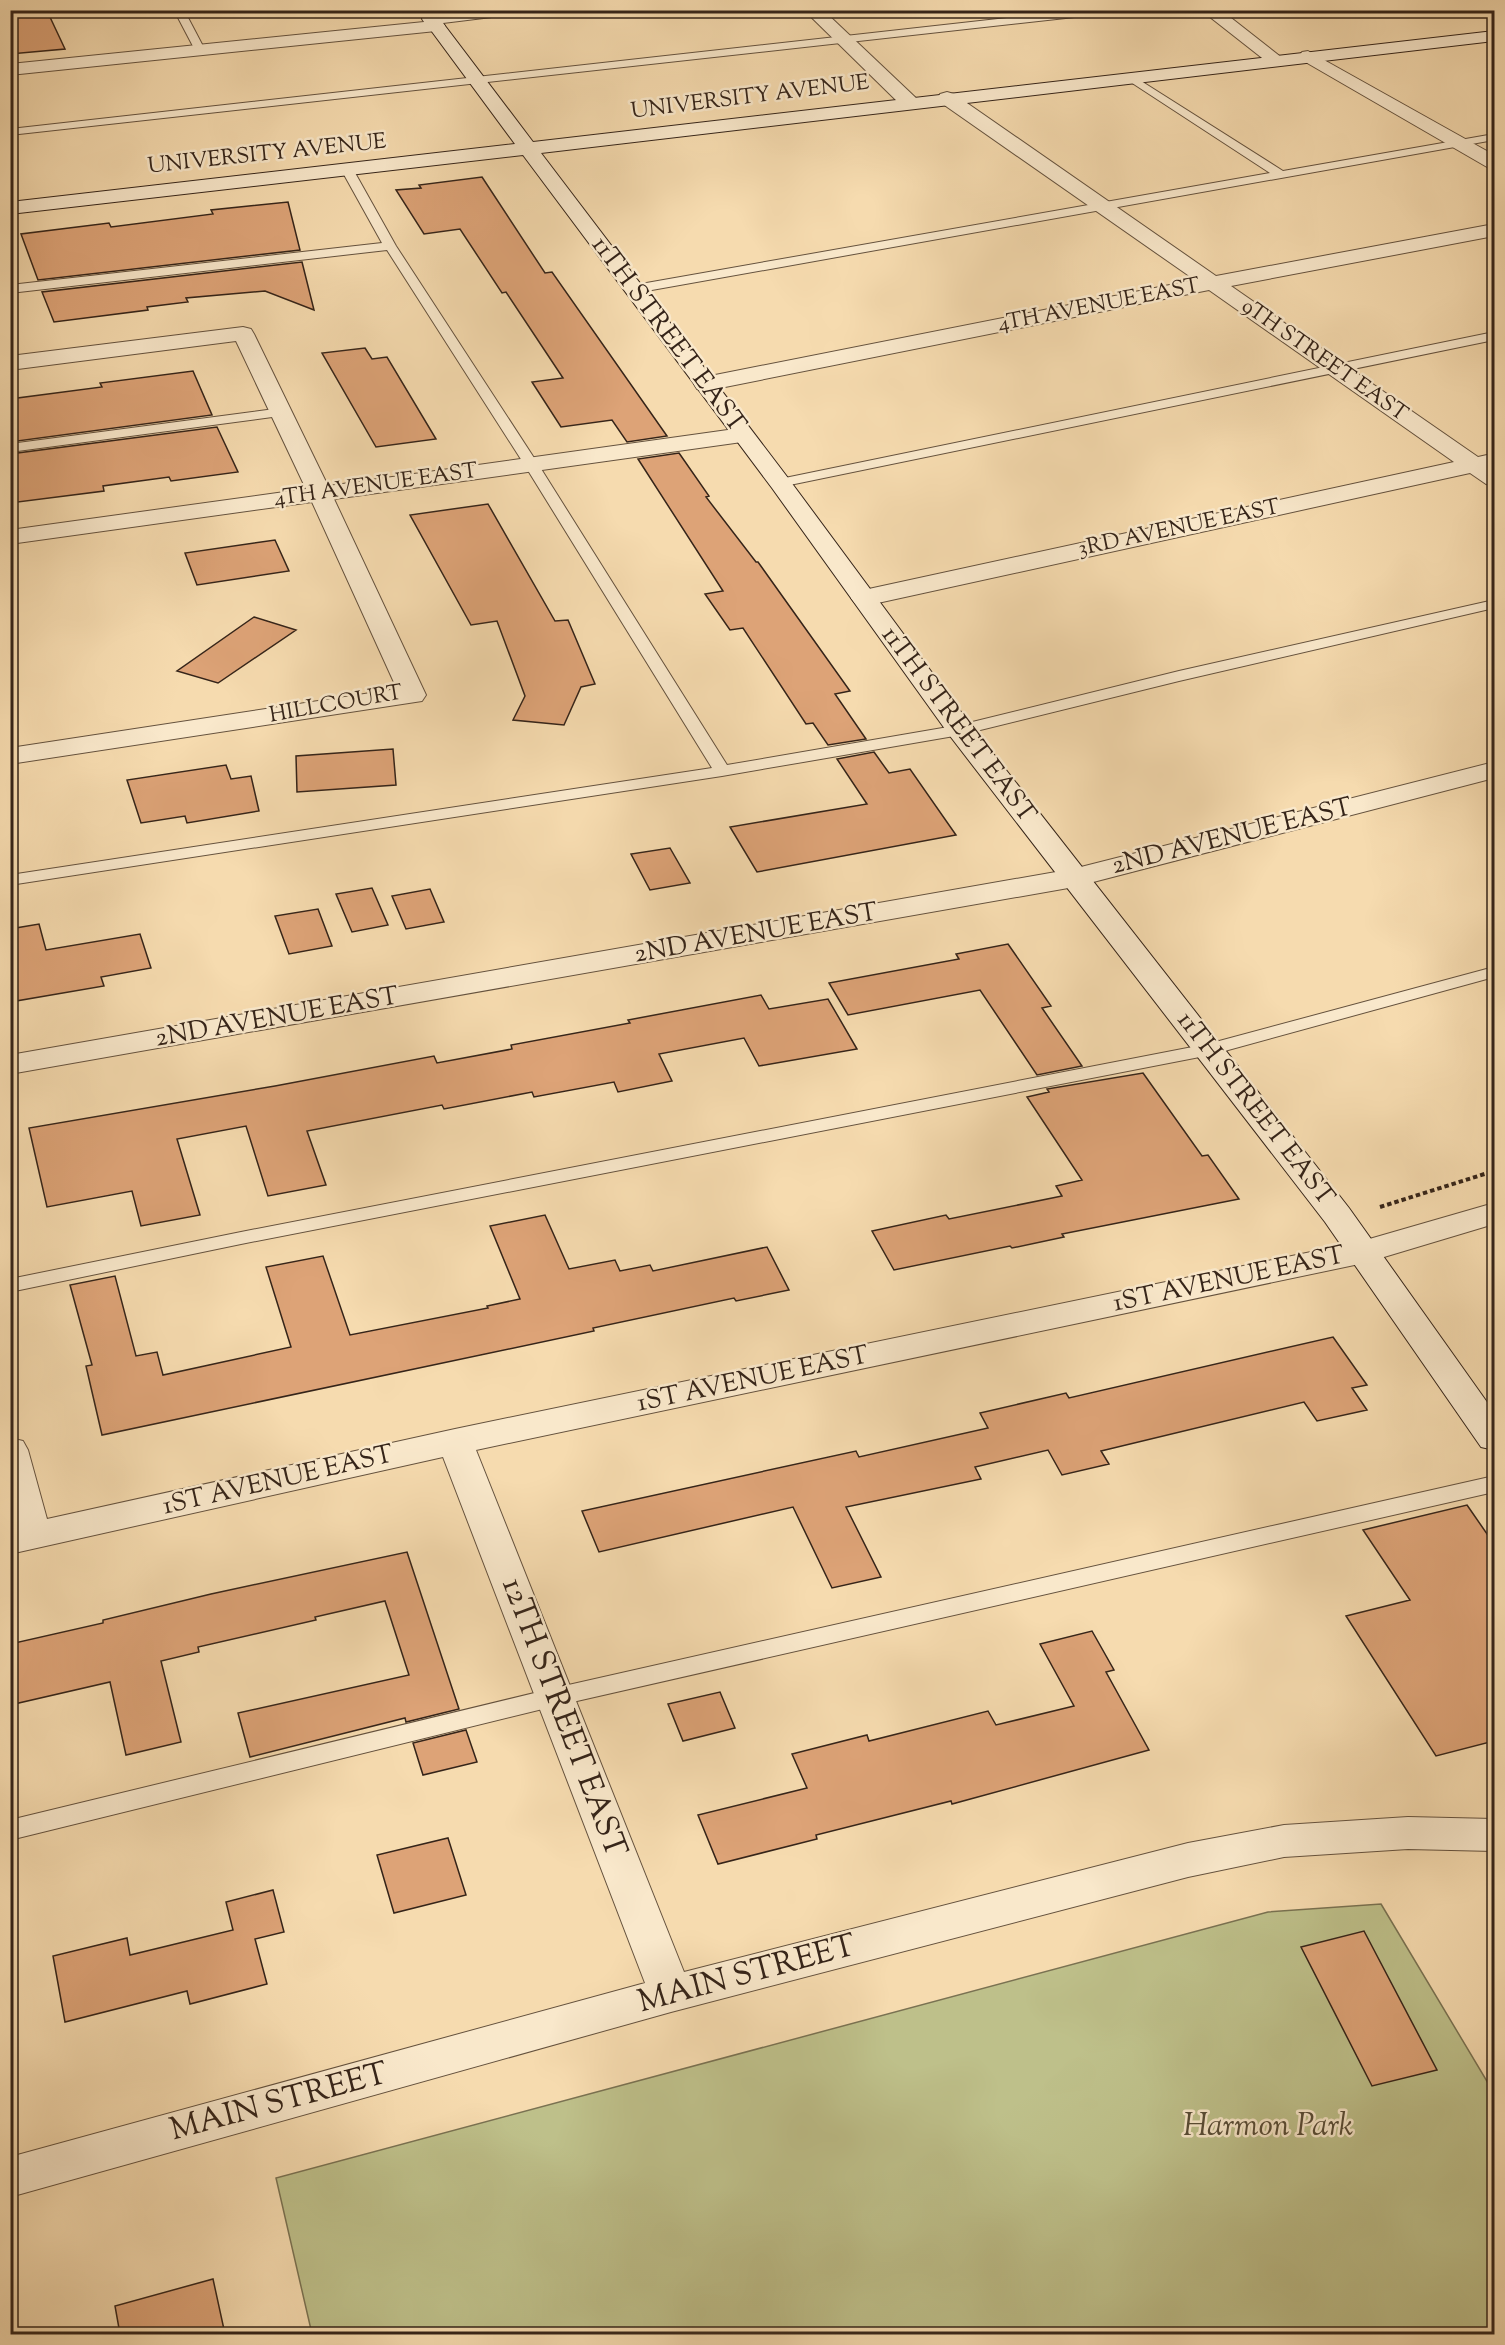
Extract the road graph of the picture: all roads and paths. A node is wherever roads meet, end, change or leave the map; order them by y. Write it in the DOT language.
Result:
graph roads {
  1 [pos="15,10"];
  2 [pos="179,10"];
  3 [pos="508,10"];
  4 [pos="812,10"];
  5 [pos="1111,10"];
  6 [pos="1209,10"];
  7 [pos="10,11"];
  8 [pos="430,18"];
  9 [pos="1494,36"];
  10 [pos="843,39"];
  11 [pos="200,50"];
  12 [pos="1308,56"];
  13 [pos="1278,61"];
  14 [pos="10,70"];
  15 [pos="1130,77"];
  16 [pos="477,80"];
  17 [pos="946,98"];
  18 [pos="910,103"];
  19 [pos="10,132"];
  20 [pos="1494,137"];
  21 [pos="1460,143"];
  22 [pos="529,149"];
  23 [pos="1494,163"];
  24 [pos="348,171"];
  25 [pos="1281,175"];
  26 [pos="1103,207"];
  27 [pos="10,208"];
  28 [pos="1494,230"];
  29 [pos="390,246"];
  30 [pos="1212,283"];
  31 [pos="10,289"];
  32 [pos="635,289"];
  33 [pos="1494,336"];
  34 [pos="10,363"];
  35 [pos="1335,369"];
  36 [pos="705,384"];
  37 [pos="282,412"];
  38 [pos="742,435"];
  39 [pos="10,448"];
  40 [pos="1484,462"];
  41 [pos="531,464"];
  42 [pos="1494,479"];
  43 [pos="780,483"];
  44 [pos="320,494"];
  45 [pos="10,537"];
  46 [pos="864,598"];
  47 [pos="1494,604"];
  48 [pos="960,730"];
  49 [pos="10,756"];
  50 [pos="1494,770"];
  51 [pos="722,771"];
  52 [pos="1074,878"];
  53 [pos="10,880"];
  54 [pos="1494,972"];
  55 [pos="1210,1049"];
  56 [pos="10,1065"];
  57 [pos="1494,1172"];
  58 [pos="1380,1207"];
  59 [pos="1494,1213"];
  60 [pos="1364,1252"];
  61 [pos="10,1286"];
  62 [pos="1494,1438"];
  63 [pos="455,1442"];
  64 [pos="10,1450"];
  65 [pos="1494,1484"];
  66 [pos="21,1539"];
  67 [pos="555,1697"];
  68 [pos="10,1830"];
  69 [pos="1494,1835"];
  70 [pos="671,1994"];
  71 [pos="10,2177"];
  1 -- 7 [label="lane"];
  2 -- 11 [label="lane"];
  3 -- 8 [label="street"];
  4 -- 10 [label="street"];
  5 -- 10 [label="lane"];
  6 -- 13 [label="street"];
  8 -- 11 [label="street"];
  8 -- 16 [label="street, 11TH STREET EAST"];
  9 -- 12 [label="street, UNIVERSITY AVENUE"];
  10 -- 16 [label="lane"];
  10 -- 18 [label="street"];
  11 -- 14 [label="street"];
  12 -- 13 [label="street, UNIVERSITY AVENUE"];
  12 -- 21 [label="street"];
  13 -- 15 [label="street, UNIVERSITY AVENUE"];
  15 -- 17 [label="street, UNIVERSITY AVENUE"];
  15 -- 25 [label="lane"];
  16 -- 19 [label="lane"];
  16 -- 22 [label="street, 11TH STREET EAST"];
  17 -- 18 [label="street, UNIVERSITY AVENUE"];
  17 -- 26 [label="street, 9TH STREET EAST"];
  18 -- 22 [label="street, UNIVERSITY AVENUE"];
  20 -- 21 [label="lane"];
  21 -- 23 [label="street"];
  21 -- 25 [label="lane"];
  22 -- 24 [label="street, UNIVERSITY AVENUE"];
  22 -- 32 [label="street, 11TH STREET EAST"];
  24 -- 27 [label="street, UNIVERSITY AVENUE"];
  24 -- 29 [label="lane"];
  25 -- 26 [label="lane"];
  26 -- 30 [label="street, 9TH STREET EAST"];
  26 -- 32 [label="lane"];
  28 -- 30 [label="street, 4TH AVENUE EAST"];
  29 -- 31 [label="lane"];
  29 -- 41 [label="lane"];
  30 -- 35 [label="street, 9TH STREET EAST"];
  30 -- 36 [label="street, 4TH AVENUE EAST"];
  32 -- 36 [label="street, 11TH STREET EAST"];
  33 -- 35 [label="lane"];
  34 -- 37 [label="street, HILLCOURT"];
  35 -- 40 [label="street, 9TH STREET EAST"];
  35 -- 43 [label="lane"];
  36 -- 38 [label="street, 11TH STREET EAST"];
  37 -- 39 [label="lane"];
  37 -- 44 [label="street, HILLCOURT"];
  38 -- 41 [label="street, 4TH AVENUE EAST"];
  38 -- 43 [label="street, 11TH STREET EAST"];
  40 -- 42 [label="street, 9TH STREET EAST"];
  40 -- 46 [label="street, 3RD AVENUE EAST"];
  41 -- 44 [label="street, 4TH AVENUE EAST"];
  41 -- 51 [label="lane"];
  43 -- 46 [label="street, 11TH STREET EAST"];
  44 -- 45 [label="street, 4TH AVENUE EAST"];
  44 -- 49 [label="street, HILLCOURT"];
  46 -- 48 [label="street, 11TH STREET EAST"];
  47 -- 48 [label="lane"];
  48 -- 51 [label="lane"];
  48 -- 52 [label="street, 11TH STREET EAST"];
  50 -- 52 [label="street, 2ND AVENUE EAST"];
  51 -- 53 [label="lane"];
  52 -- 55 [label="street, 11TH STREET EAST"];
  52 -- 56 [label="street, 2ND AVENUE EAST"];
  54 -- 55 [label="lane"];
  55 -- 60 [label="street, 11TH STREET EAST"];
  55 -- 61 [label="lane"];
  57 -- 58 [label="path"];
  59 -- 60 [label="street, 1ST AVENUE EAST"];
  60 -- 62 [label="street, 11TH STREET EAST"];
  60 -- 63 [label="street, 1ST AVENUE EAST"];
  63 -- 66 [label="street, 1ST AVENUE EAST"];
  63 -- 67 [label="street, 12TH STREET EAST"];
  64 -- 66 [label="street"];
  65 -- 67 [label="lane"];
  67 -- 68 [label="lane"];
  67 -- 70 [label="street, 12TH STREET EAST"];
  69 -- 70 [label="street, MAIN STREET"];
  70 -- 71 [label="street, MAIN STREET"];
}
